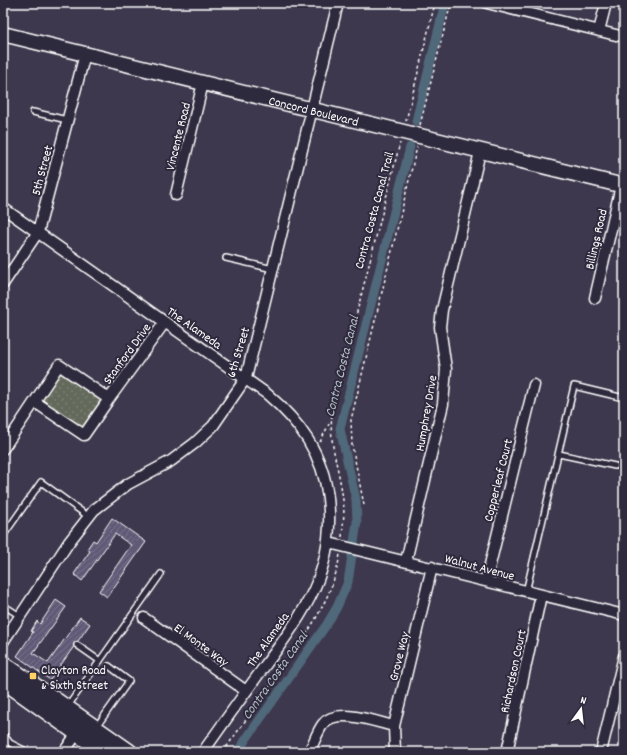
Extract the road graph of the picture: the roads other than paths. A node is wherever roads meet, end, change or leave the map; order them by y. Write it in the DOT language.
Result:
graph roads {
  1 [pos="338,3"];
  2 [pos="487,3"];
  3 [pos="606,3"];
  4 [pos="599,31"];
  5 [pos="3,34"];
  6 [pos="624,37"];
  7 [pos="85,54"];
  8 [pos="203,83"];
  9 [pos="312,109"];
  10 [pos="33,112"];
  11 [pos="68,120"];
  12 [pos="480,152"];
  13 [pos="623,186"];
  14 [pos="176,195"];
  15 [pos="3,208"];
  16 [pos="38,232"];
  17 [pos="226,258"];
  18 [pos="273,269"];
  19 [pos="3,284"];
  20 [pos="594,298"];
  21 [pos="165,322"];
  22 [pos="246,378"];
  23 [pos="534,385"];
  24 [pos="624,398"];
  25 [pos="108,399"];
  26 [pos="35,402"];
  27 [pos="3,449"];
  28 [pos="559,454"];
  29 [pos="615,466"];
  30 [pos="89,517"];
  31 [pos="3,536"];
  32 [pos="329,543"];
  33 [pos="406,561"];
  34 [pos="432,567"];
  35 [pos="161,574"];
  36 [pos="486,581"];
  37 [pos="526,592"];
  38 [pos="541,595"];
  39 [pos="3,605"];
  40 [pos="624,615"];
  41 [pos="20,616"];
  42 [pos="144,618"];
  43 [pos="3,642"];
  44 [pos="77,645"];
  45 [pos="624,656"];
  46 [pos="100,661"];
  47 [pos="3,664"];
  48 [pos="109,666"];
  49 [pos="3,680"];
  50 [pos="246,691"];
  51 [pos="66,708"];
  52 [pos="394,726"];
  53 [pos="95,728"];
  54 [pos="77,733"];
  55 [pos="3,734"];
  56 [pos="28,752"];
  57 [pos="64,752"];
  58 [pos="104,752"];
  59 [pos="129,752"];
  60 [pos="202,752"];
  61 [pos="309,752"];
  62 [pos="395,752"];
  63 [pos="507,752"];
  64 [pos="601,752"];
  1 -- 9 [label="street, 6th Street"];
  2 -- 4 [label="street"];
  3 -- 4 [label="street"];
  4 -- 6 [label="street"];
  5 -- 7 [label="street, Concord Boulevard"];
  7 -- 8 [label="street, Concord Boulevard"];
  7 -- 11 [label="street, 5th Street"];
  8 -- 9 [label="street, Concord Boulevard"];
  8 -- 14 [label="street, Vincente Road"];
  9 -- 12 [label="street, Concord Boulevard"];
  9 -- 18 [label="street, 6th Street"];
  10 -- 11 [label="lane"];
  11 -- 16 [label="street, 5th Street"];
  12 -- 13 [label="street, Concord Boulevard"];
  12 -- 33 [label="street, Humphrey Drive"];
  13 -- 20 [label="street, Billings Road"];
  15 -- 16 [label="street, The Alameda"];
  16 -- 19 [label="street, 5th Street"];
  16 -- 21 [label="street, The Alameda"];
  17 -- 18 [label="lane"];
  18 -- 22 [label="street, 6th Street"];
  21 -- 22 [label="street, The Alameda"];
  21 -- 25 [label="street, Stanford Drive"];
  22 -- 30 [label="street, 6th Street"];
  22 -- 32 [label="street, The Alameda"];
  23 -- 36 [label="street, Copperleaf Court"];
  24 -- 28 [label="lane"];
  25 -- 26 [label="street, Stanford Drive"];
  25 -- 26 [label="street, Stanford Drive"];
  26 -- 27 [label="street, Stanford Drive"];
  28 -- 29 [label="lane"];
  28 -- 37 [label="lane"];
  30 -- 31 [label="lane"];
  30 -- 41 [label="street, 6th Street"];
  32 -- 33 [label="street, Walnut Avenue"];
  32 -- 50 [label="street, The Alameda"];
  33 -- 34 [label="street, Walnut Avenue"];
  34 -- 36 [label="street, Walnut Avenue"];
  34 -- 52 [label="street, Grove Way"];
  35 -- 46 [label="lane"];
  36 -- 37 [label="street, Walnut Avenue"];
  37 -- 38 [label="street, Walnut Avenue"];
  38 -- 40 [label="street, Walnut Avenue"];
  38 -- 63 [label="street, Richardson Court"];
  39 -- 41 [label="lane"];
  41 -- 43 [label="street, 6th Street"];
  42 -- 50 [label="street, El Monte Way"];
  44 -- 46 [label="lane"];
  45 -- 64 [label="street"];
  46 -- 51 [label="lane"];
  47 -- 51 [label="main road"];
  48 -- 53 [label="lane"];
  49 -- 54 [label="main road"];
  50 -- 60 [label="street, The Alameda"];
  51 -- 53 [label="main road"];
  52 -- 61 [label="street"];
  52 -- 62 [label="street, Grove Way"];
  53 -- 59 [label="main road"];
  54 -- 57 [label="street"];
  54 -- 58 [label="main road"];
  55 -- 56 [label="lane"];
}
